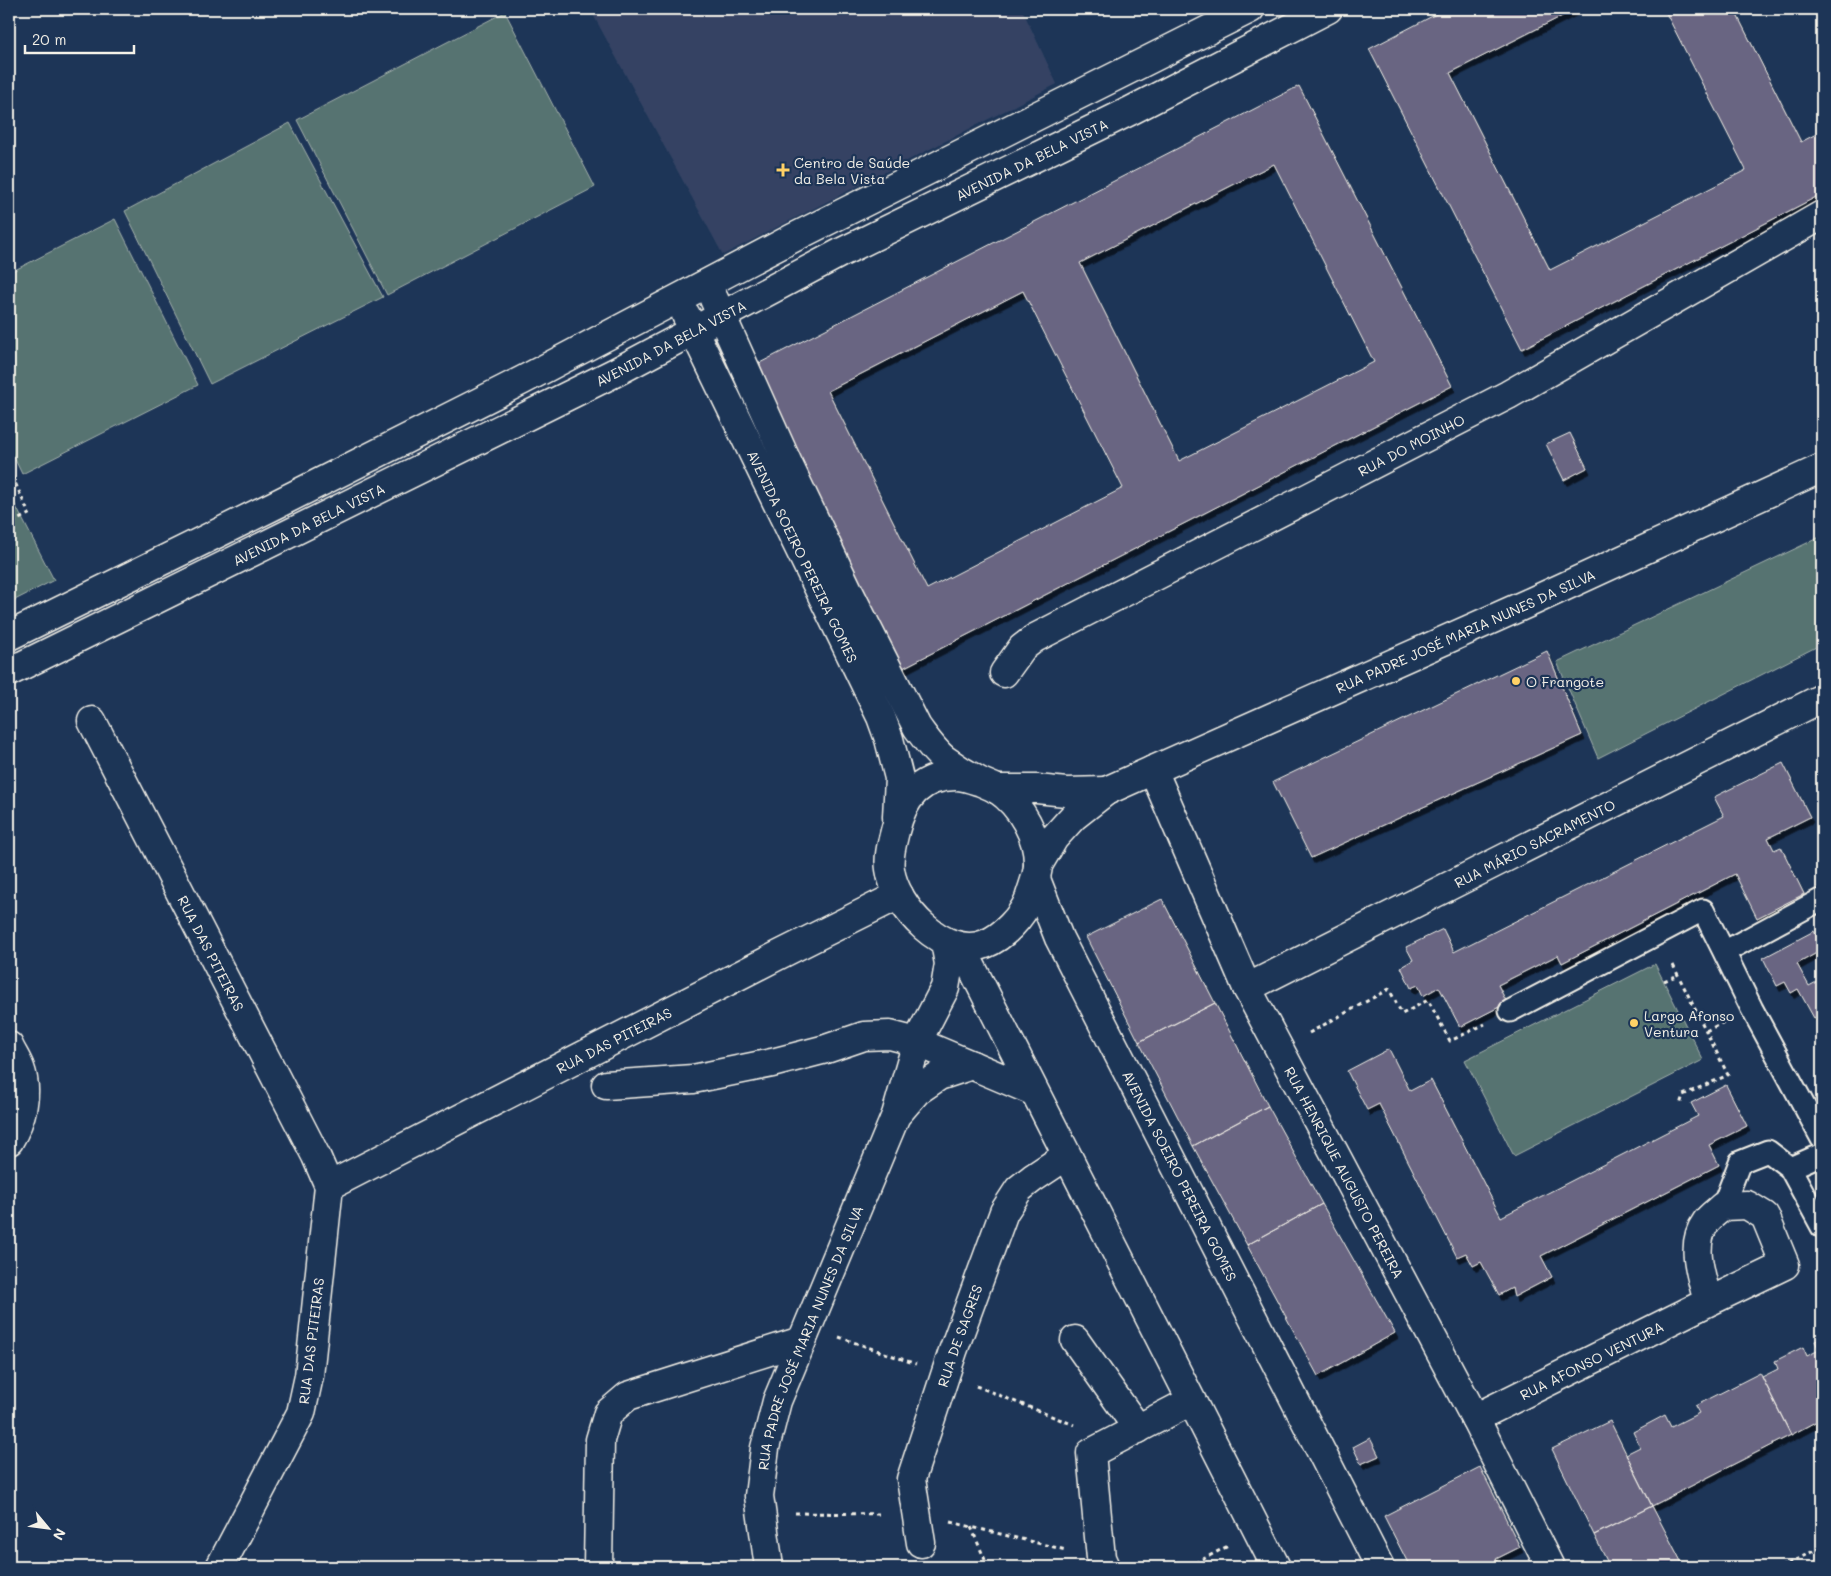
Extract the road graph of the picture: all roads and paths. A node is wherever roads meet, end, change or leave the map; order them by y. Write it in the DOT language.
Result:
graph roads {
  1 [pos="1250,9"];
  2 [pos="1328,9"];
  3 [pos="1822,215"];
  4 [pos="708,282"];
  5 [pos="677,298"];
  6 [pos="722,316"];
  7 [pos="694,331"];
  8 [pos="1822,468"];
  9 [pos="9,470"];
  10 [pos="9,524"];
  11 [pos="9,636"];
  12 [pos="9,672"];
  13 [pos="1004,673"];
  14 [pos="1822,698"];
  15 [pos="92,721"];
  16 [pos="1153,770"];
  17 [pos="987,785"];
  18 [pos="1106,791"];
  19 [pos="897,822"];
  20 [pos="1037,872"];
  21 [pos="899,896"];
  22 [pos="1822,899"];
  23 [pos="953,945"];
  24 [pos="1724,952"];
  25 [pos="1673,965"];
  26 [pos="1678,975"];
  27 [pos="1664,982"];
  28 [pos="1247,988"];
  29 [pos="1510,1011"];
  30 [pos="1720,1024"];
  31 [pos="1706,1031"];
  32 [pos="917,1042"];
  33 [pos="9,1046"];
  34 [pos="1280,1050"];
  35 [pos="972,1065"];
  36 [pos="606,1085"];
  37 [pos="1033,1091"];
  38 [pos="1680,1105"];
  39 [pos="896,1115"];
  40 [pos="1822,1139"];
  41 [pos="9,1141"];
  42 [pos="1822,1154"];
  43 [pos="1066,1156"];
  44 [pos="1790,1168"];
  45 [pos="329,1186"];
  46 [pos="1723,1206"];
  47 [pos="1822,1227"];
  48 [pos="1708,1302"];
  49 [pos="1075,1340"];
  50 [pos="801,1341"];
  51 [pos="1191,1401"];
  52 [pos="1475,1418"];
  53 [pos="1138,1429"];
  54 [pos="971,1527"];
  55 [pos="1257,1530"];
  56 [pos="921,1543"];
  57 [pos="1822,1546"];
  58 [pos="220,1567"];
  59 [pos="598,1567"];
  60 [pos="769,1567"];
  61 [pos="988,1567"];
  62 [pos="1105,1567"];
  63 [pos="1188,1567"];
  64 [pos="1276,1567"];
  65 [pos="1380,1567"];
  66 [pos="1550,1567"];
  67 [pos="1782,1567"];
  1 -- 4 [label="street"];
  2 -- 6 [label="street, AVENIDA DA BELA VISTA"];
  3 -- 13 [label="street, RUA DO MOINHO"];
  4 -- 5 [label="street"];
  4 -- 6 [label="street, AVENIDA SOEIRO PEREIRA GOMES"];
  5 -- 7 [label="street, AVENIDA SOEIRO PEREIRA GOMES"];
  5 -- 11 [label="street"];
  6 -- 7 [label="street, AVENIDA DA BELA VISTA"];
  6 -- 17 [label="street, AVENIDA SOEIRO PEREIRA GOMES"];
  7 -- 12 [label="street, AVENIDA DA BELA VISTA"];
  7 -- 19 [label="street, AVENIDA SOEIRO PEREIRA GOMES"];
  8 -- 16 [label="street, RUA PADRE JOSÉ MARIA NUNES DA SILVA"];
  9 -- 10 [label="path"];
  14 -- 28 [label="street, RUA MÁRIO SACRAMENTO"];
  15 -- 45 [label="street, RUA DAS PITEIRAS"];
  16 -- 18 [label="street, RUA PADRE JOSÉ MARIA NUNES DA SILVA"];
  16 -- 28 [label="street, RUA HENRIQUE AUGUSTO PEREIRA"];
  17 -- 18 [label="street, RUA PADRE JOSÉ MARIA NUNES DA SILVA"];
  17 -- 19 [label="street, AVENIDA SOEIRO PEREIRA GOMES"];
  17 -- 20 [label="street, AVENIDA SOEIRO PEREIRA GOMES"];
  18 -- 20 [label="street, RUA PADRE JOSÉ MARIA NUNES DA SILVA"];
  19 -- 21 [label="street, AVENIDA SOEIRO PEREIRA GOMES"];
  20 -- 23 [label="street, AVENIDA SOEIRO PEREIRA GOMES"];
  20 -- 65 [label="street, AVENIDA SOEIRO PEREIRA GOMES"];
  21 -- 23 [label="street, AVENIDA SOEIRO PEREIRA GOMES"];
  21 -- 45 [label="street, RUA DAS PITEIRAS"];
  22 -- 24 [label="street"];
  23 -- 32 [label="street, RUA PADRE JOSÉ MARIA NUNES DA SILVA"];
  23 -- 37 [label="street, AVENIDA SOEIRO PEREIRA GOMES"];
  24 -- 29 [label="street"];
  24 -- 40 [label="street"];
  25 -- 26 [label="path"];
  26 -- 27 [label="path"];
  26 -- 31 [label="path"];
  28 -- 34 [label="street, RUA HENRIQUE AUGUSTO PEREIRA"];
  29 -- 34 [label="path"];
  30 -- 31 [label="path"];
  31 -- 38 [label="path"];
  32 -- 35 [label="street"];
  32 -- 36 [label="street"];
  32 -- 39 [label="street, RUA PADRE JOSÉ MARIA NUNES DA SILVA"];
  33 -- 41 [label="street"];
  34 -- 52 [label="street, RUA HENRIQUE AUGUSTO PEREIRA"];
  35 -- 37 [label="street"];
  35 -- 39 [label="street, RUA PADRE JOSÉ MARIA NUNES DA SILVA"];
  37 -- 43 [label="street, AVENIDA SOEIRO PEREIRA GOMES"];
  39 -- 50 [label="street, RUA PADRE JOSÉ MARIA NUNES DA SILVA"];
  42 -- 44 [label="street"];
  43 -- 51 [label="street, AVENIDA SOEIRO PEREIRA GOMES"];
  43 -- 56 [label="street, RUA DE SAGRES"];
  44 -- 46 [label="street"];
  44 -- 47 [label="street"];
  45 -- 58 [label="street, RUA DAS PITEIRAS"];
  46 -- 48 [label="street"];
  46 -- 48 [label="street, RUA AFONSO VENTURA"];
  48 -- 52 [label="street, RUA AFONSO VENTURA"];
  49 -- 53 [label="street"];
  50 -- 59 [label="street"];
  50 -- 60 [label="street, RUA PADRE JOSÉ MARIA NUNES DA SILVA"];
  51 -- 53 [label="street"];
  51 -- 55 [label="street, AVENIDA SOEIRO PEREIRA GOMES"];
  52 -- 66 [label="street, RUA HENRIQUE AUGUSTO PEREIRA"];
  53 -- 62 [label="street"];
  54 -- 61 [label="path"];
  55 -- 63 [label="path"];
  55 -- 64 [label="street, AVENIDA SOEIRO PEREIRA GOMES"];
  57 -- 67 [label="path"];
}
